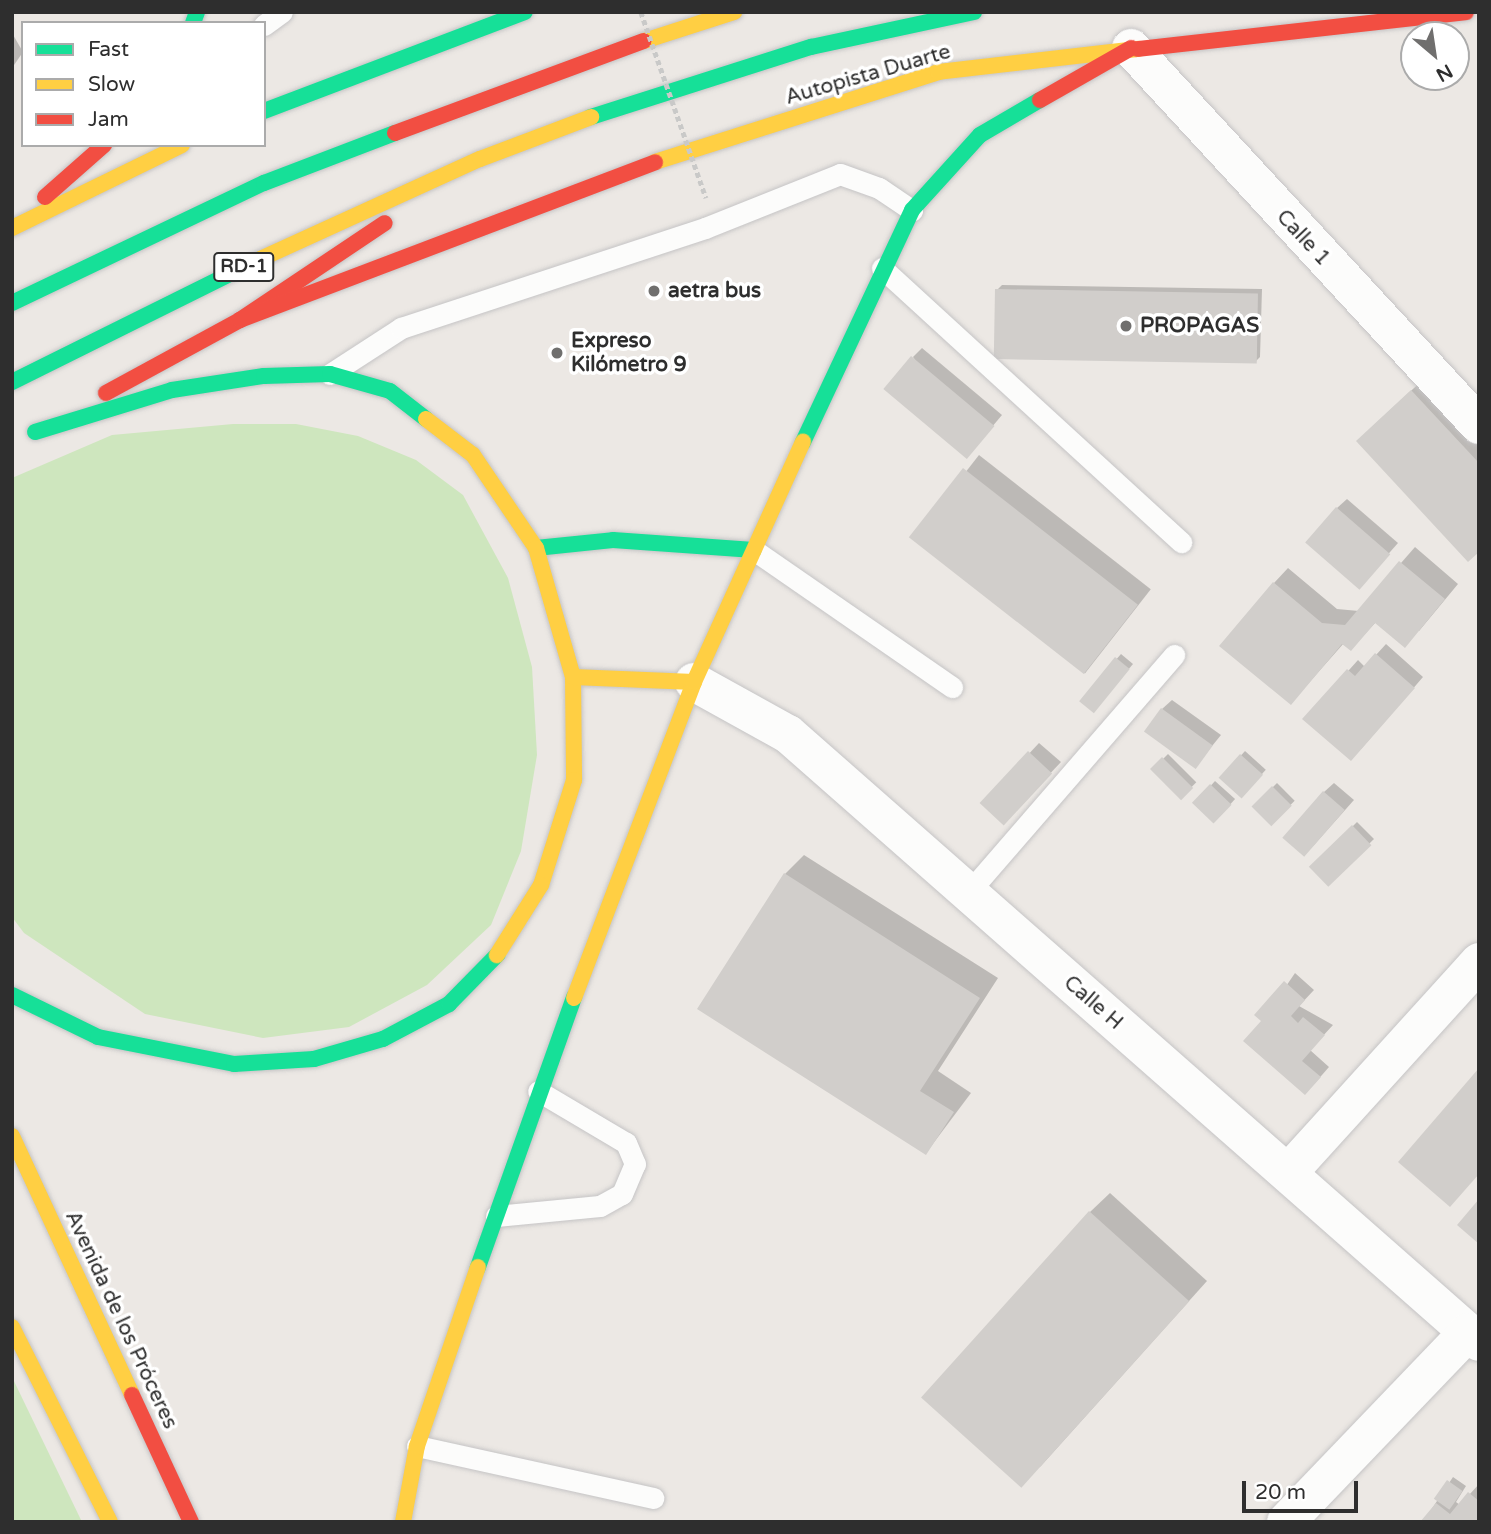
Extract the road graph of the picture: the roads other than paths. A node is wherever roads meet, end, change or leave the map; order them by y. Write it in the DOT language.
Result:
graph roads {
  1 [pos="282,12"];
  2 [pos="525,12"];
  3 [pos="734,12"];
  4 [pos="974,12"];
  5 [pos="1467,12"];
  6 [pos="266,23"];
  7 [pos="1479,24"];
  8 [pos="1131,48"];
  9 [pos="266,110"];
  10 [pos="102,147"];
  11 [pos="178,147"];
  12 [pos="480,159"];
  13 [pos="912,209"];
  14 [pos="12,227"];
  15 [pos="882,268"];
  16 [pos="12,303"];
  17 [pos="240,320"];
  18 [pos="330,374"];
  19 [pos="12,382"];
  20 [pos="1479,425"];
  21 [pos="35,432"];
  22 [pos="12,444"];
  23 [pos="1181,542"];
  24 [pos="536,548"];
  25 [pos="754,550"];
  26 [pos="1174,656"];
  27 [pos="573,677"];
  28 [pos="694,682"];
  29 [pos="951,687"];
  30 [pos="968,893"];
  31 [pos="1479,962"];
  32 [pos="12,995"];
  33 [pos="538,1091"];
  34 [pos="12,1136"];
  35 [pos="1288,1173"];
  36 [pos="496,1216"];
  37 [pos="12,1327"];
  38 [pos="1473,1337"];
  39 [pos="417,1446"];
  40 [pos="1335,1471"];
  41 [pos="653,1498"];
  42 [pos="110,1522"];
  43 [pos="191,1522"];
  44 [pos="403,1522"];
  45 [pos="1286,1522"];
  46 [pos="1320,1522"];
  1 -- 6 [label="lane"];
  2 -- 9 [label="main road"];
  3 -- 16 [label="main road"];
  4 -- 12 [label="main road, Autopista Duarte / RD-1"];
  5 -- 7 [label="street"];
  5 -- 8 [label="main road, Autopista Duarte"];
  8 -- 13 [label="main road"];
  8 -- 17 [label="main road, Autopista Duarte"];
  8 -- 20 [label="street, Calle 1"];
  10 -- 14 [label="main road"];
  11 -- 14 [label="main road"];
  12 -- 17 [label="main road"];
  12 -- 19 [label="main road, RD-1"];
  13 -- 15 [label="main road"];
  13 -- 18 [label="lane"];
  15 -- 23 [label="lane"];
  15 -- 25 [label="main road"];
  17 -- 21 [label="main road"];
  18 -- 21 [label="main road"];
  18 -- 24 [label="main road"];
  21 -- 22 [label="main road"];
  24 -- 25 [label="main road"];
  24 -- 27 [label="main road"];
  25 -- 28 [label="main road"];
  25 -- 29 [label="lane"];
  26 -- 30 [label="lane"];
  27 -- 28 [label="main road"];
  27 -- 32 [label="main road"];
  28 -- 30 [label="street, Calle H"];
  28 -- 33 [label="main road"];
  30 -- 35 [label="street, Calle H"];
  31 -- 35 [label="street"];
  33 -- 36 [label="main road"];
  33 -- 36 [label="lane"];
  34 -- 43 [label="main road, Avenida de los Próceres"];
  35 -- 38 [label="street, Calle H"];
  36 -- 39 [label="main road"];
  37 -- 42 [label="main road"];
  38 -- 40 [label="street"];
  39 -- 41 [label="lane"];
  39 -- 44 [label="main road"];
  40 -- 45 [label="street"];
  40 -- 46 [label="street"];
}
